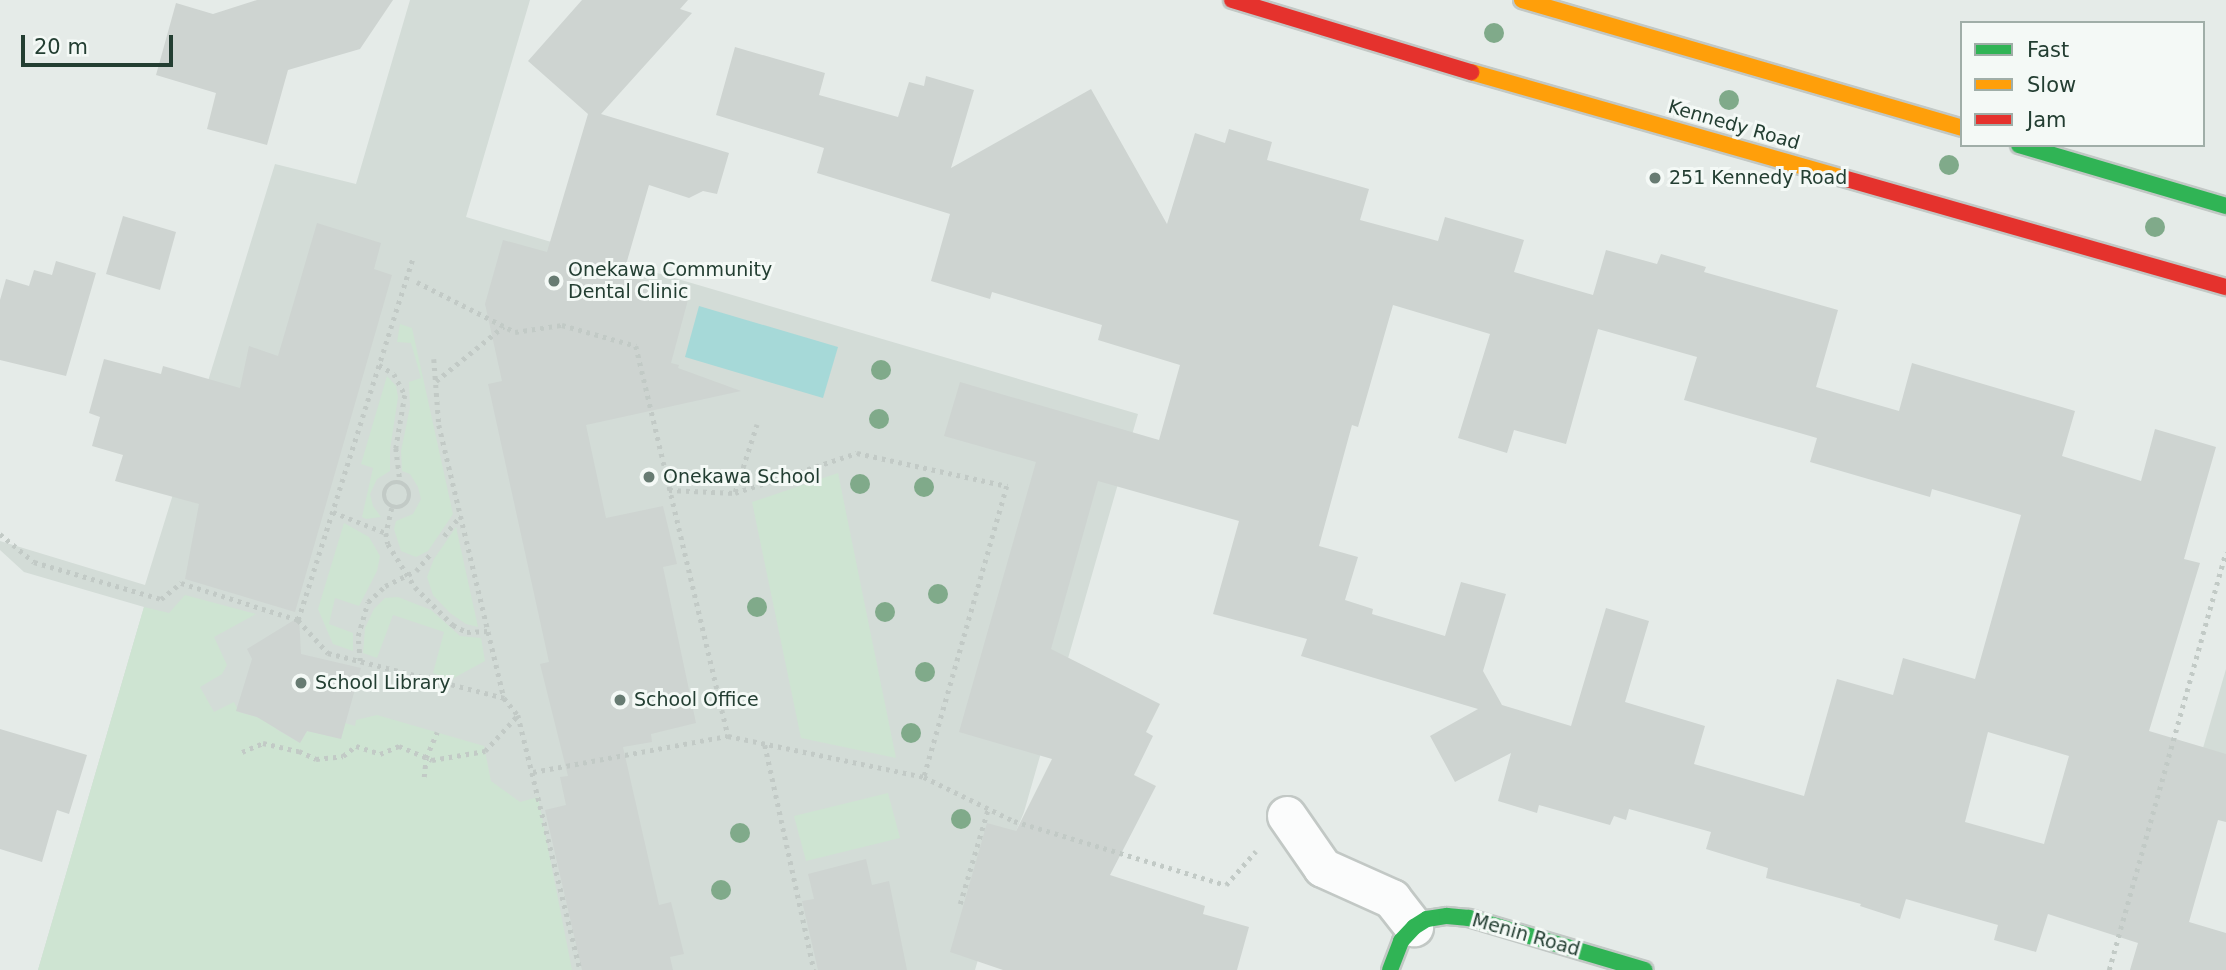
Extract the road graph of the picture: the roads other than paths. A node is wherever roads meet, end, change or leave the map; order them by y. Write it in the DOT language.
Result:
graph roads {
  1 [pos="1232,0"];
  2 [pos="1522,0"];
  3 [pos="1960,127"];
  4 [pos="2026,147"];
  5 [pos="2226,206"];
  6 [pos="2226,287"];
  7 [pos="1287,816"];
  8 [pos="1415,928"];
  9 [pos="1390,970"];
  10 [pos="1644,970"];
  1 -- 6 [label="main road, Kennedy Road"];
  2 -- 3 [label="main road"];
  4 -- 5 [label="main road"];
  7 -- 8 [label="street"];
  8 -- 9 [label="main road"];
  8 -- 10 [label="main road, Menin Road"];
}
